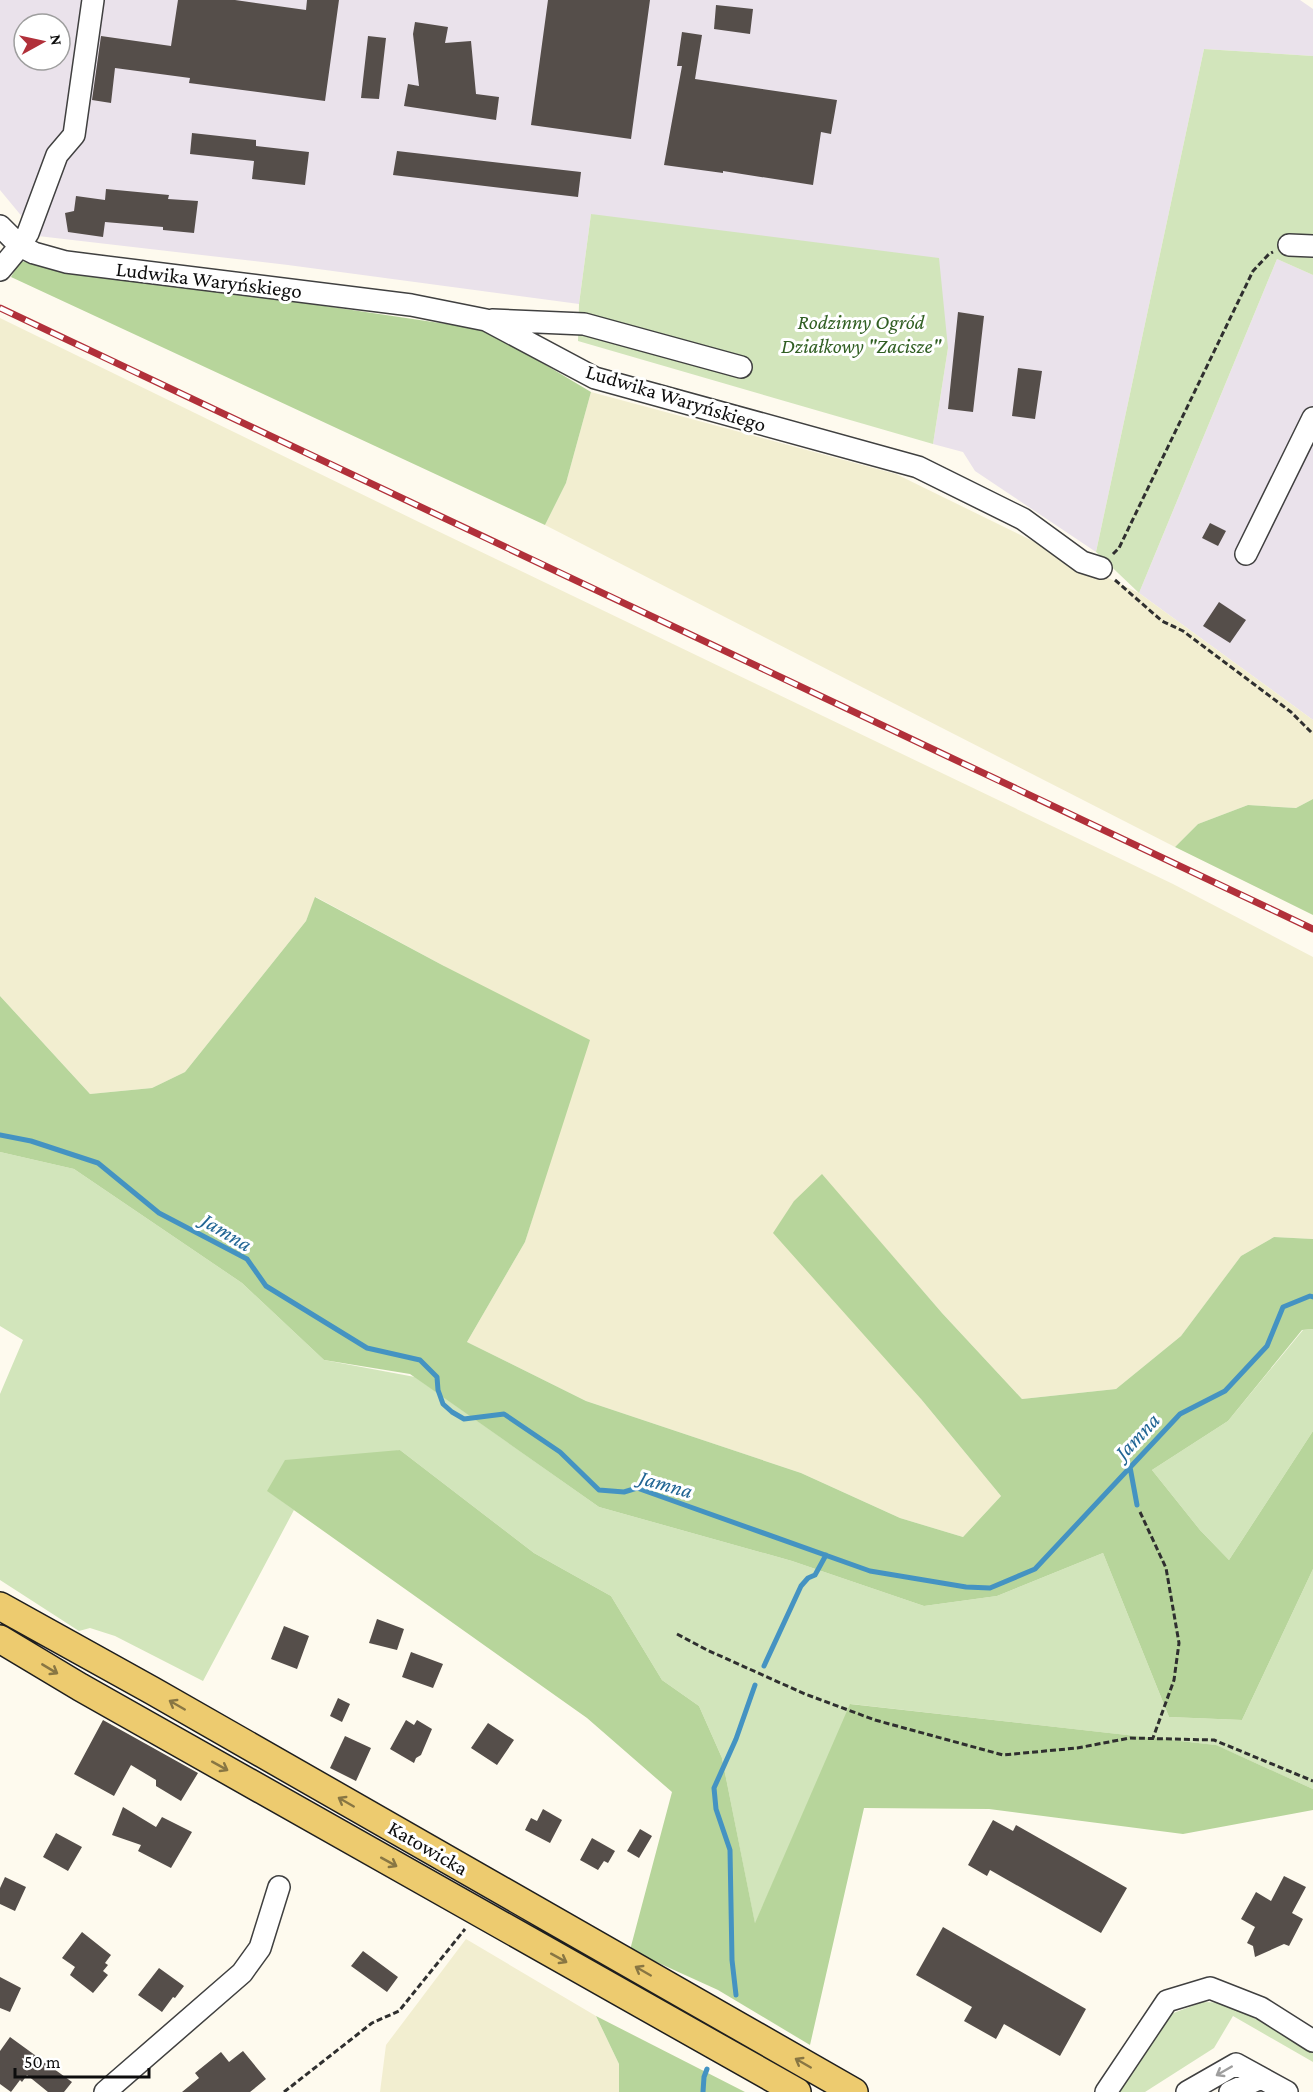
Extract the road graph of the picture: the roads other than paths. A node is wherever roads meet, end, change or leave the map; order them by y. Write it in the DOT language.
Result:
graph roads {
  1 [pos="93,0"];
  2 [pos="0,226"];
  3 [pos="1288,245"];
  4 [pos="20,246"];
  5 [pos="1313,246"];
  6 [pos="0,270"];
  7 [pos="486,320"];
  8 [pos="741,367"];
  9 [pos="1313,418"];
  10 [pos="1246,554"];
  11 [pos="1101,568"];
  12 [pos="0,1606"];
  13 [pos="0,1639"];
  14 [pos="279,1887"];
  15 [pos="1313,2041"];
  16 [pos="1262,2078"];
  17 [pos="105,2092"];
  18 [pos="797,2092"];
  19 [pos="854,2092"];
  20 [pos="1106,2092"];
  21 [pos="1187,2092"];
  22 [pos="1230,2092"];
  23 [pos="1287,2092"];
  1 -- 4 [label="street"];
  2 -- 4 [label="street, Ludwika Waryńskiego"];
  3 -- 5 [label="street"];
  4 -- 6 [label="street"];
  4 -- 7 [label="street, Ludwika Waryńskiego"];
  7 -- 8 [label="street"];
  7 -- 11 [label="street, Ludwika Waryńskiego"];
  9 -- 10 [label="street"];
  19 -- 12 [label="main road, Katowicka, one-way"];
  13 -- 18 [label="main road, Katowicka, one-way"];
  14 -- 17 [label="street"];
  15 -- 20 [label="street"];
  16 -- 21 [label="street, one-way"];
  16 -- 22 [label="street"];
  16 -- 23 [label="street"];
}
